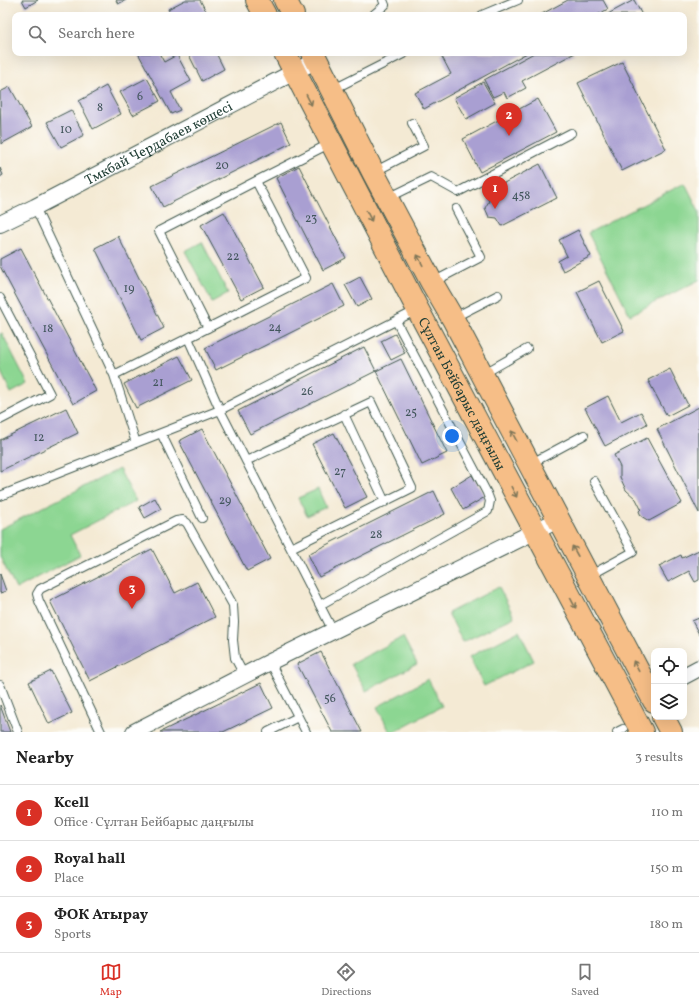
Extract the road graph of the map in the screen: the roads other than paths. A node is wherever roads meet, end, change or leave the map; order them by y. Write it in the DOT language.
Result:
graph roads {
  1 [pos="257,0"];
  2 [pos="285,0"];
  3 [pos="394,0"];
  4 [pos="518,0"];
  5 [pos="384,2"];
  6 [pos="263,12"];
  7 [pos="291,12"];
  8 [pos="376,12"];
  9 [pos="489,12"];
  10 [pos="287,56"];
  11 [pos="318,56"];
  12 [pos="319,56"];
  13 [pos="399,56"];
  14 [pos="295,72"];
  15 [pos="331,90"];
  16 [pos="412,124"];
  17 [pos="571,133"];
  18 [pos="331,143"];
  19 [pos="373,172"];
  20 [pos="256,181"];
  21 [pos="388,198"];
  22 [pos="35,207"];
  23 [pos="456,209"];
  24 [pos="0,224"];
  25 [pos="432,283"];
  26 [pos="498,295"];
  27 [pos="0,298"];
  28 [pos="2,308"];
  29 [pos="418,310"];
  30 [pos="453,319"];
  31 [pos="396,321"];
  32 [pos="208,328"];
  33 [pos="188,338"];
  34 [pos="527,349"];
  35 [pos="114,374"];
  36 [pos="482,374"];
  37 [pos="220,410"];
  38 [pos="344,414"];
  39 [pos="0,420"];
  40 [pos="161,433"];
  41 [pos="584,435"];
  42 [pos="136,443"];
  43 [pos="246,461"];
  44 [pos="529,464"];
  45 [pos="594,481"];
  46 [pos="0,496"];
  47 [pos="385,502"];
  48 [pos="202,518"];
  49 [pos="558,520"];
  50 [pos="535,531"];
  51 [pos="291,548"];
  52 [pos="588,577"];
  53 [pos="320,605"];
  54 [pos="333,631"];
  55 [pos="270,662"];
  56 [pos="699,668"];
  57 [pos="687,674"];
  58 [pos="244,675"];
  59 [pos="0,685"];
  60 [pos="651,692"];
  61 [pos="298,717"];
  62 [pos="664,720"];
  63 [pos="628,731"];
  64 [pos="18,732"];
  65 [pos="101,732"];
  66 [pos="134,732"];
  67 [pos="268,732"];
  68 [pos="306,732"];
  69 [pos="670,732"];
  1 -- 6 [label="main road"];
  2 -- 7 [label="main road"];
  3 -- 5 [label="lane"];
  4 -- 9 [label="lane"];
  5 -- 8 [label="lane"];
  10 -- 14 [label="main road, Сұлтан Бейбарыс даңғылы"];
  11 -- 14 [label="street, Тмкбай Чердабаев көшесі"];
  12 -- 15 [label="main road, Сұлтан Бейбарыс даңғылы"];
  13 -- 15 [label="lane"];
  14 -- 18 [label="main road, Сұлтан Бейбарыс даңғылы, one-way"];
  14 -- 22 [label="street, Тмкбай Чердабаев көшесі"];
  15 -- 19 [label="main road, Сұлтан Бейбарыс даңғылы"];
  16 -- 19 [label="lane"];
  17 -- 21 [label="lane"];
  18 -- 20 [label="lane"];
  18 -- 29 [label="main road, Сұлтан Бейбарыс даңғылы, one-way"];
  19 -- 21 [label="main road, Сұлтан Бейбарыс даңғылы"];
  20 -- 32 [label="lane"];
  20 -- 32 [label="lane"];
  25 -- 21 [label="main road, Сұлтан Бейбарыс даңғылы, one-way"];
  22 -- 24 [label="street, Тмкбай Чердабаев көшесі"];
  22 -- 35 [label="lane"];
  23 -- 25 [label="lane"];
  25 -- 30 [label="main road, Сұлтан Бейбарыс даңғылы"];
  26 -- 30 [label="lane"];
  27 -- 28 [label="lane"];
  28 -- 39 [label="lane"];
  29 -- 31 [label="lane"];
  29 -- 50 [label="main road, Сұлтан Бейбарыс даңғылы, one-way"];
  30 -- 36 [label="main road, Сұлтан Бейбарыс даңғылы"];
  31 -- 37 [label="lane"];
  31 -- 53 [label="lane"];
  32 -- 33 [label="lane"];
  33 -- 35 [label="lane"];
  33 -- 37 [label="lane"];
  34 -- 36 [label="lane"];
  35 -- 42 [label="lane"];
  44 -- 36 [label="main road, Сұлтан Бейбарыс даңғылы, one-way"];
  37 -- 40 [label="lane"];
  37 -- 43 [label="lane"];
  38 -- 43 [label="lane"];
  38 -- 47 [label="lane"];
  38 -- 47 [label="lane"];
  40 -- 42 [label="lane"];
  40 -- 48 [label="lane"];
  41 -- 44 [label="lane"];
  42 -- 46 [label="lane"];
  43 -- 51 [label="lane"];
  44 -- 49 [label="main road, Сұлтан Бейбарыс даңғылы"];
  45 -- 52 [label="lane"];
  47 -- 51 [label="lane"];
  49 -- 50 [label="street"];
  52 -- 49 [label="main road, Сұлтан Бейбарыс даңғылы, one-way"];
  50 -- 54 [label="street"];
  50 -- 63 [label="main road, Сұлтан Бейбарыс даңғылы, one-way"];
  51 -- 53 [label="lane"];
  60 -- 52 [label="main road, Сұлтан Бейбарыс даңғылы, one-way"];
  53 -- 54 [label="lane"];
  54 -- 55 [label="street"];
  55 -- 58 [label="street"];
  55 -- 61 [label="lane"];
  56 -- 57 [label="street"];
  58 -- 65 [label="lane"];
  58 -- 66 [label="street"];
  59 -- 64 [label="lane"];
  61 -- 67 [label="lane"];
  61 -- 68 [label="lane"];
  62 -- 69 [label="main road"];
}
